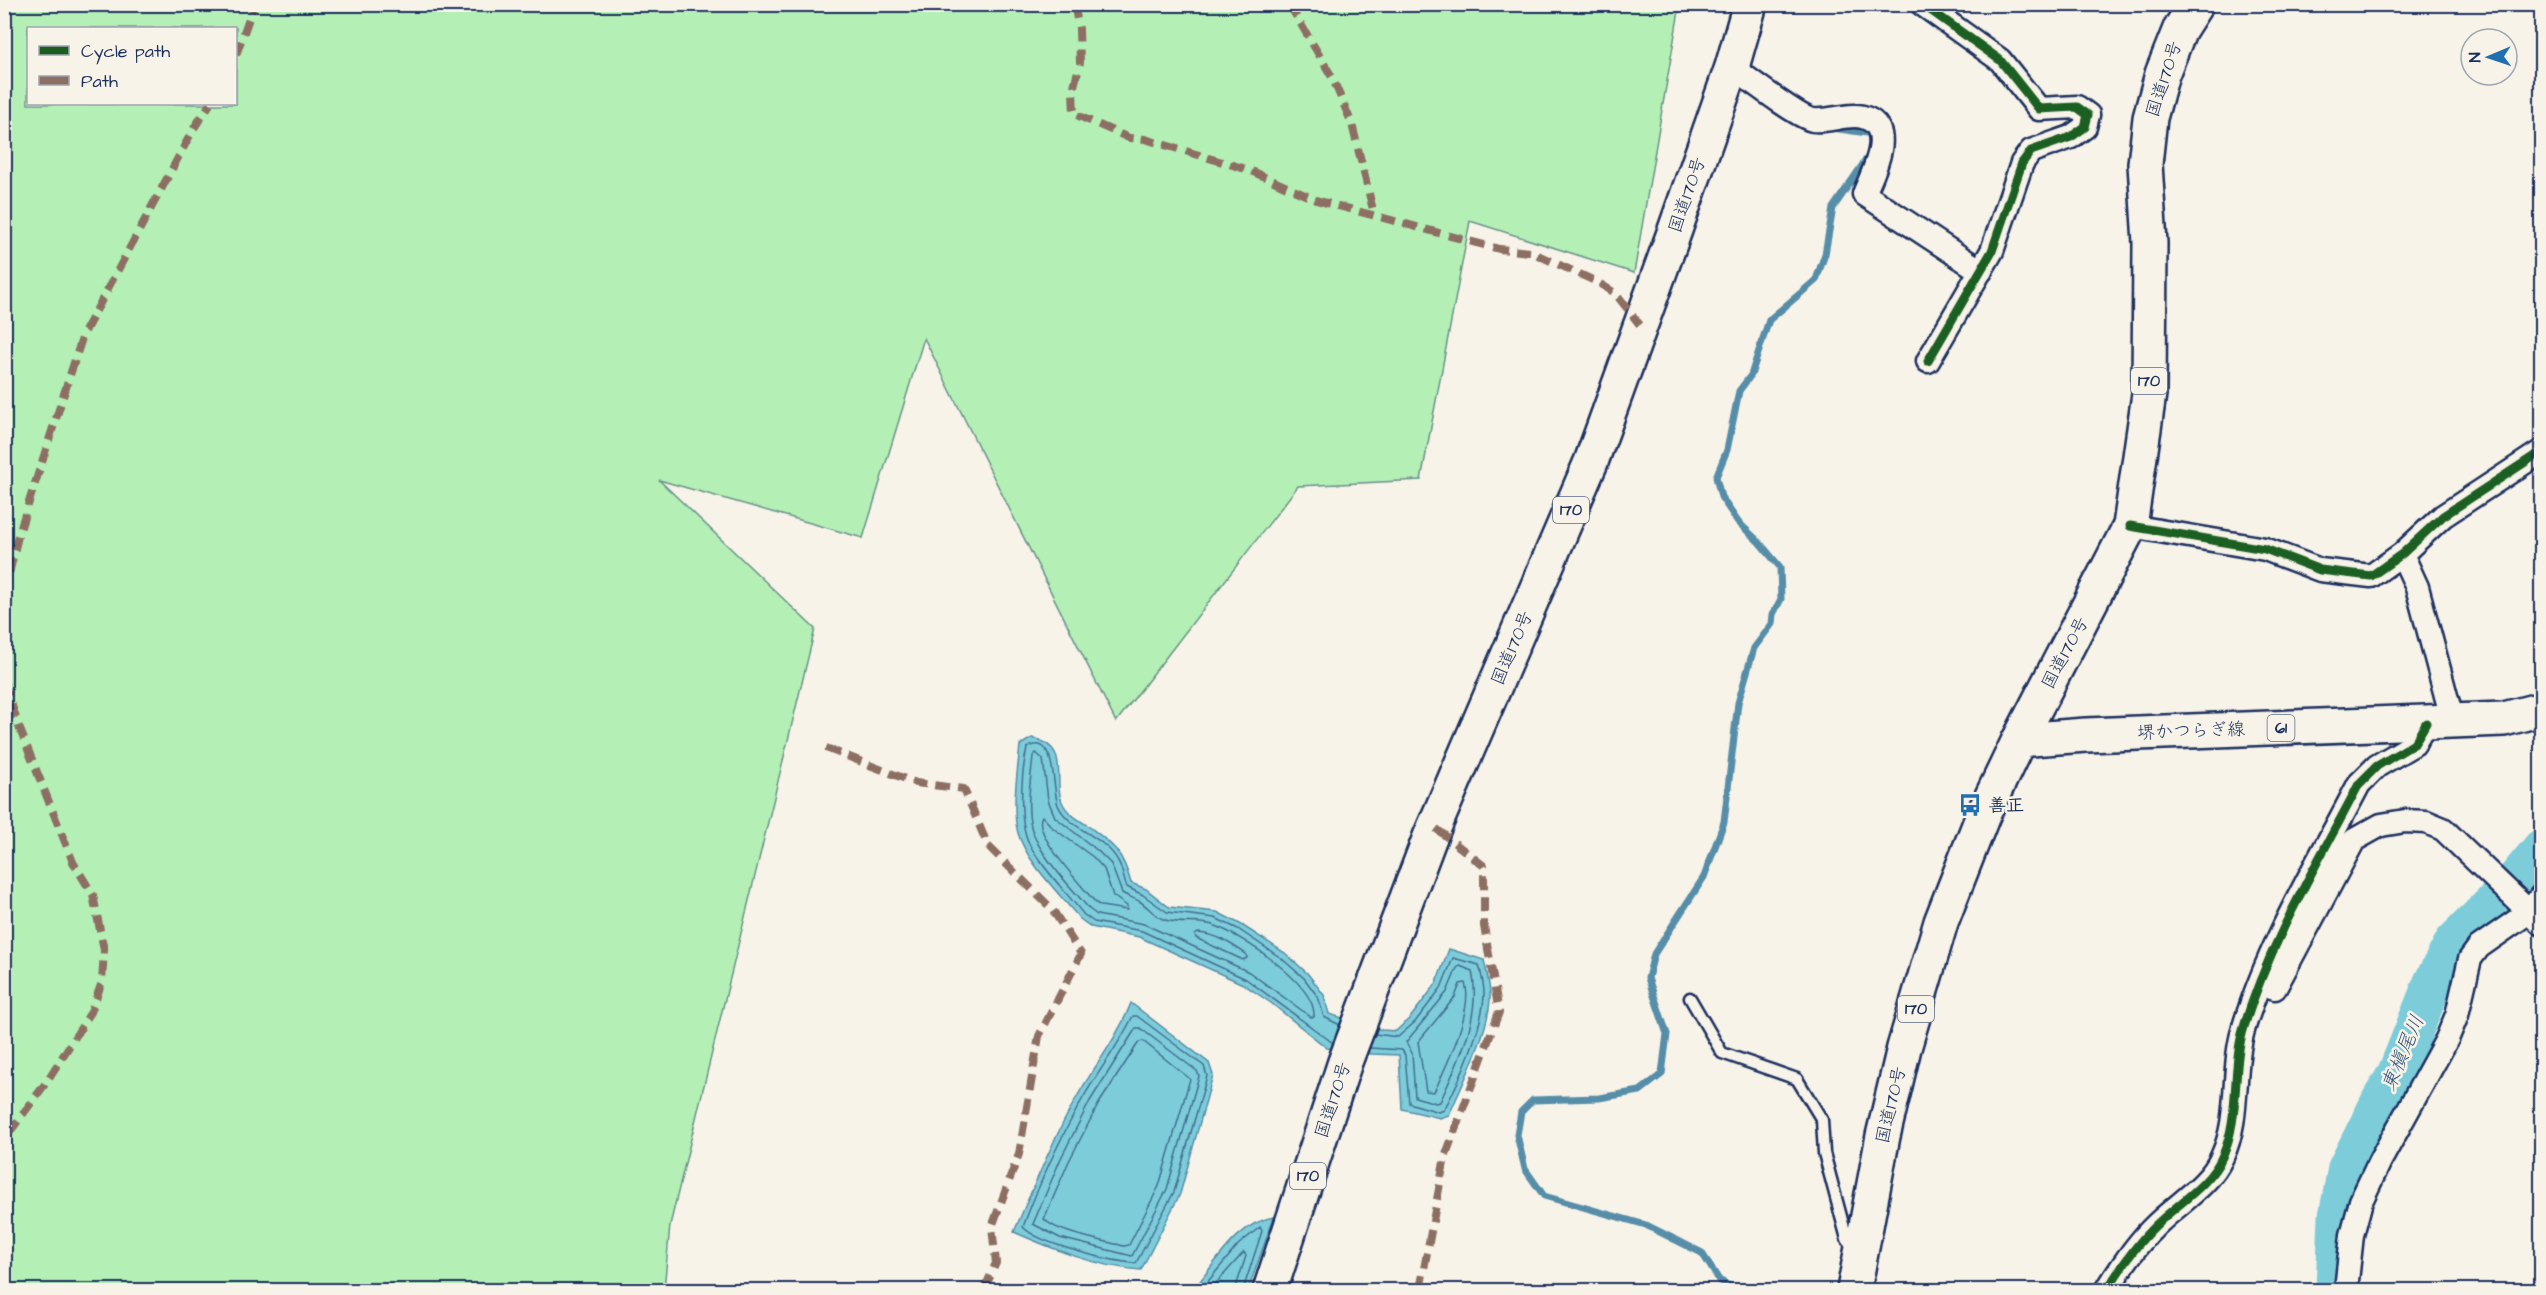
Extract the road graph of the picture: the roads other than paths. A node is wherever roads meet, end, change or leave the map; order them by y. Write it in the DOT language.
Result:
graph roads {
  1 [pos="1750,4"];
  2 [pos="1922,4"];
  3 [pos="2196,4"];
  4 [pos="1732,67"];
  5 [pos="1981,271"];
  6 [pos="1928,361"];
  7 [pos="2541,451"];
  8 [pos="2130,526"];
  9 [pos="2402,554"];
  10 [pos="2541,709"];
  11 [pos="2440,722"];
  12 [pos="2019,740"];
  13 [pos="2533,909"];
  14 [pos="2260,983"];
  15 [pos="1690,998"];
  16 [pos="1857,1276"];
  17 [pos="1270,1290"];
  18 [pos="2106,1290"];
  19 [pos="2346,1290"];
  1 -- 4 [label="main road, 国道170号 / 170"];
  2 -- 5 [label="street"];
  3 -- 8 [label="main road, 国道170号 / 170"];
  4 -- 5 [label="street"];
  4 -- 17 [label="main road, 国道170号 / 170"];
  5 -- 6 [label="street"];
  7 -- 9 [label="street"];
  8 -- 9 [label="street"];
  8 -- 12 [label="main road, 国道170号 / 170"];
  9 -- 11 [label="street"];
  10 -- 11 [label="main road, 堺かつらぎ線 / 61"];
  11 -- 12 [label="main road, 堺かつらぎ線 / 61"];
  11 -- 14 [label="street"];
  12 -- 16 [label="main road, 国道170号 / 170"];
  13 -- 14 [label="street"];
  13 -- 19 [label="street"];
  14 -- 18 [label="street"];
  15 -- 16 [label="lane"];
}
